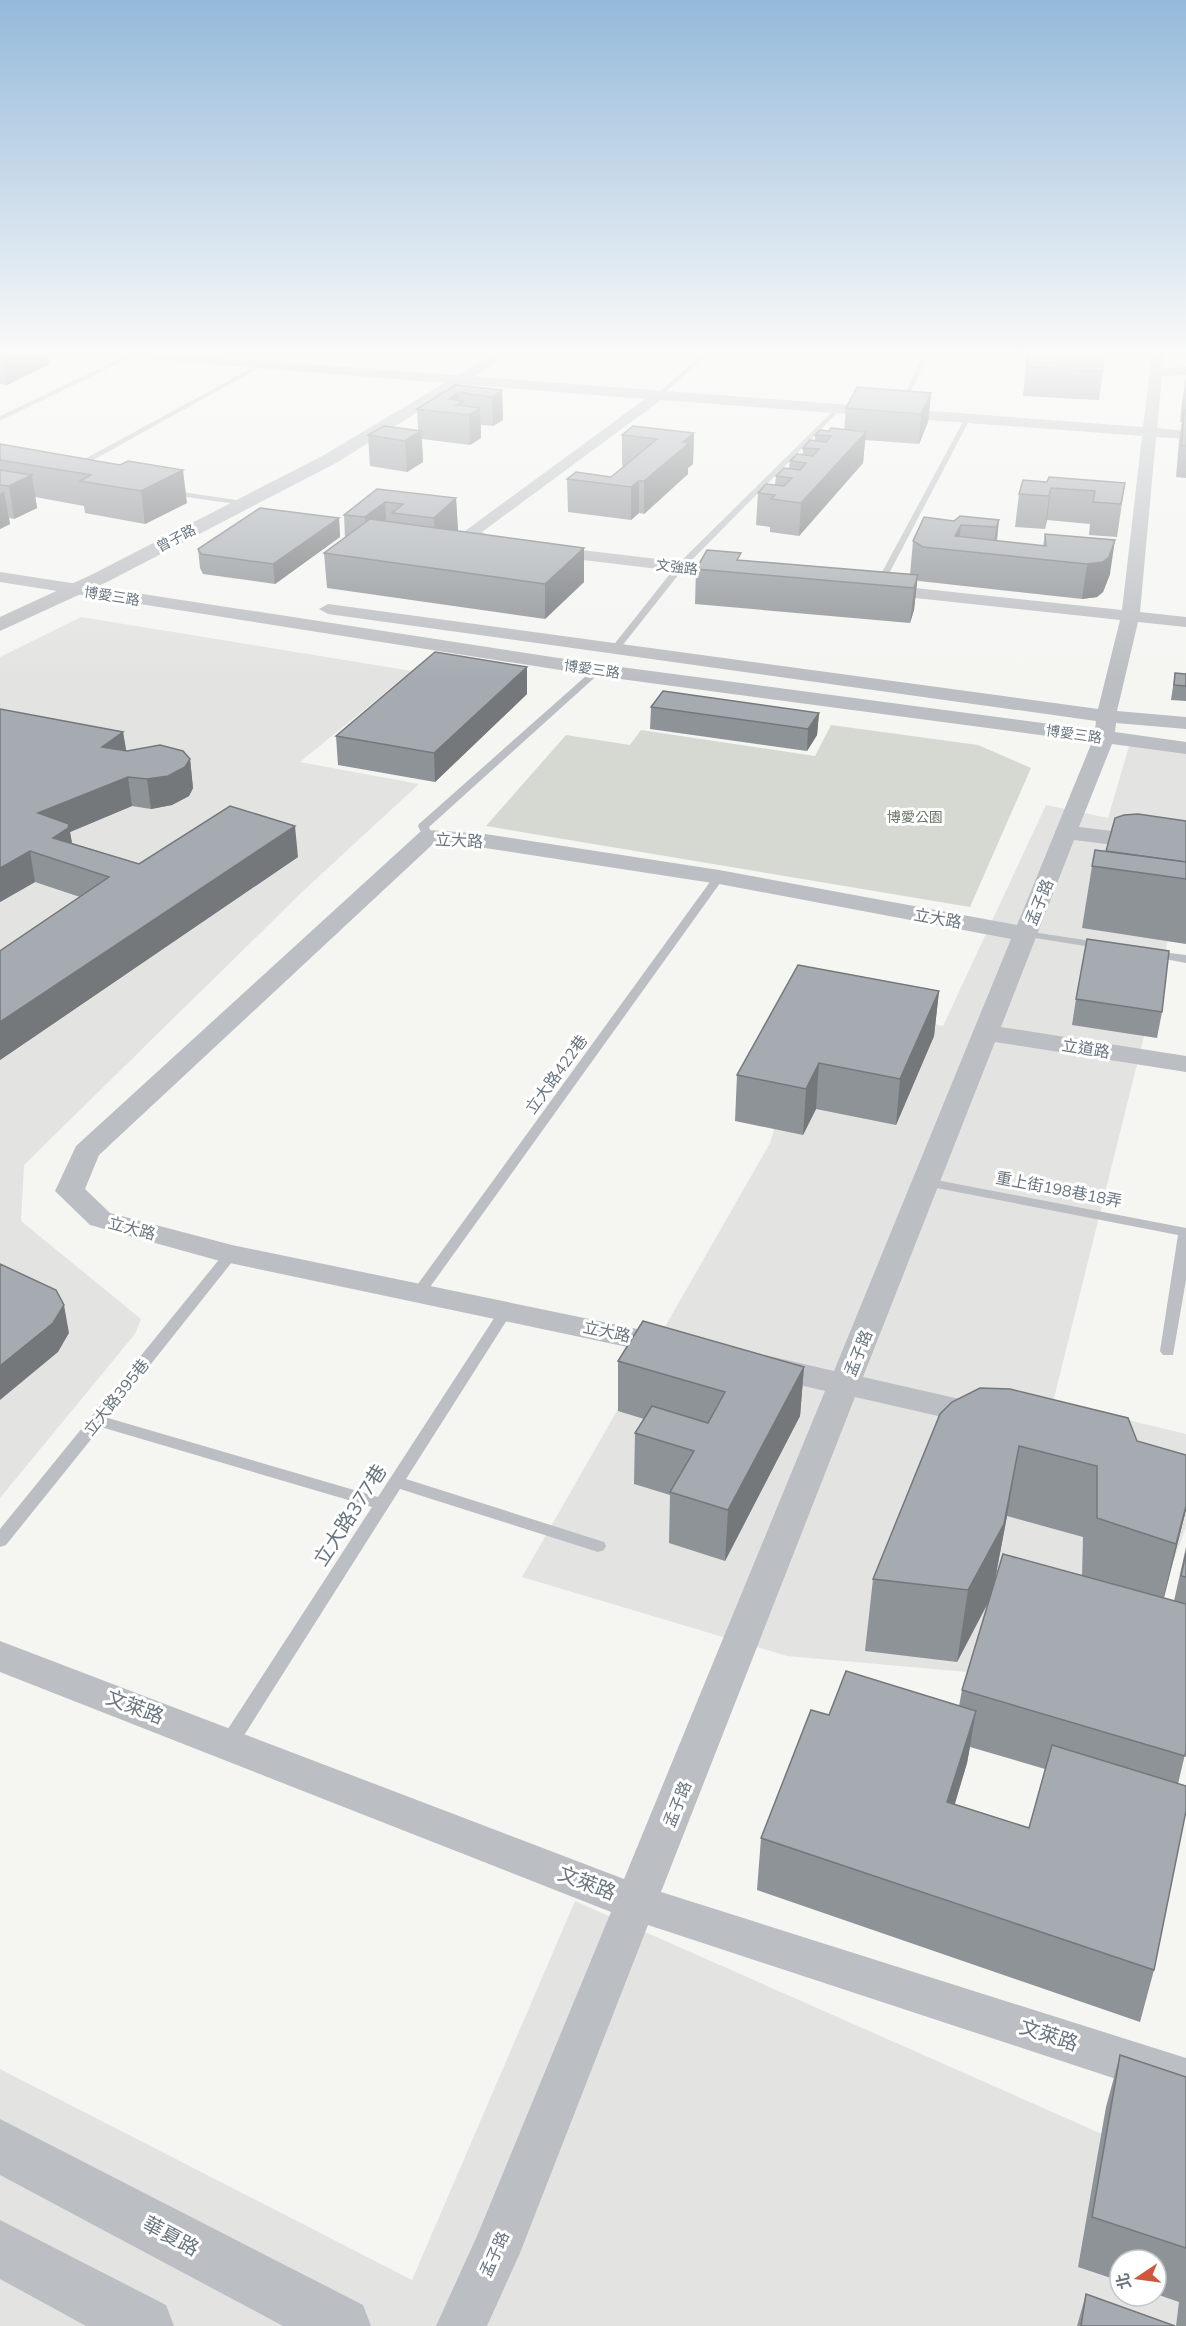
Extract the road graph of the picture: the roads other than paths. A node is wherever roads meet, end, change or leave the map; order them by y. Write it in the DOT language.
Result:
graph roads {
  1 [pos="83,463"];
  2 [pos="323,463"];
  3 [pos="566,463"];
  4 [pos="784,463"];
  5 [pos="942,463"];
  6 [pos="1145,463"];
  7 [pos="69,470"];
  8 [pos="159,490"];
  9 [pos="243,503"];
  10 [pos="0,560"];
  11 [pos="680,567"];
  12 [pos="750,575"];
  13 [pos="0,578"];
  14 [pos="100,578"];
  15 [pos="871,588"];
  16 [pos="74,591"];
  17 [pos="1130,616"];
  18 [pos="1186,622"];
  19 [pos="0,625"];
  20 [pos="615,649"];
  21 [pos="598,670"];
  22 [pos="1186,723"];
  23 [pos="1106,727"];
  24 [pos="1186,748"];
  25 [pos="1066,832"];
  26 [pos="428,837"];
  27 [pos="1186,847"];
  28 [pos="719,877"];
  29 [pos="1026,934"];
  30 [pos="1117,948"];
  31 [pos="1140,952"];
  32 [pos="1186,959"];
  33 [pos="986,1033"];
  34 [pos="1186,1064"];
  35 [pos="926,1182"];
  36 [pos="1186,1232"];
  37 [pos="231,1254"];
  38 [pos="420,1291"];
  39 [pos="507,1309"];
  40 [pos="694,1350"];
  41 [pos="1168,1351"];
  42 [pos="740,1360"];
  43 [pos="845,1383"];
  44 [pos="97,1420"];
  45 [pos="1016,1422"];
  46 [pos="396,1482"];
  47 [pos="382,1504"];
  48 [pos="0,1541"];
  49 [pos="598,1546"];
  50 [pos="0,1656"];
  51 [pos="229,1743"];
  52 [pos="637,1902"];
  53 [pos="1186,2080"];
  54 [pos="0,2146"];
  55 [pos="0,2248"];
  56 [pos="145,2326"];
  57 [pos="342,2326"];
  58 [pos="461,2326"];
  1 -- 7 [label="lane"];
  2 -- 9 [label="street, 曾子路"];
  3 -- 11 [label="street, 文強路"];
  4 -- 11 [label="lane"];
  5 -- 15 [label="lane"];
  6 -- 17 [label="street, 孟子路"];
  8 -- 9 [label="lane"];
  9 -- 14 [label="street, 曾子路"];
  10 -- 14 [label="street, 博愛三路"];
  11 -- 12 [label="street, 文強路"];
  11 -- 20 [label="lane"];
  13 -- 16 [label="street, 博愛三路"];
  14 -- 16 [label="street, 曾子路"];
  14 -- 20 [label="street, 博愛三路"];
  15 -- 17 [label="street"];
  16 -- 19 [label="street, 曾子路"];
  16 -- 21 [label="street, 博愛三路"];
  17 -- 18 [label="street"];
  17 -- 23 [label="street, 孟子路"];
  20 -- 23 [label="street, 博愛三路"];
  21 -- 23 [label="street, 博愛三路"];
  21 -- 26 [label="lane"];
  22 -- 23 [label="street, 博愛三路"];
  23 -- 24 [label="street, 博愛三路"];
  23 -- 25 [label="street, 孟子路"];
  25 -- 27 [label="street"];
  25 -- 29 [label="street, 孟子路"];
  26 -- 28 [label="street, 立大路"];
  26 -- 37 [label="street, 立大路"];
  28 -- 29 [label="street, 立大路"];
  28 -- 38 [label="lane, 立大路422巷"];
  29 -- 30 [label="lane"];
  29 -- 33 [label="street, 孟子路"];
  31 -- 32 [label="lane"];
  33 -- 34 [label="street, 立道路"];
  33 -- 35 [label="street, 孟子路"];
  35 -- 36 [label="lane, 重上街198巷18弄"];
  35 -- 43 [label="street, 孟子路"];
  36 -- 41 [label="lane"];
  37 -- 38 [label="street, 立大路"];
  37 -- 44 [label="lane, 立大路395巷"];
  38 -- 39 [label="street, 立大路"];
  39 -- 40 [label="street, 立大路"];
  39 -- 46 [label="lane, 立大路377巷"];
  42 -- 43 [label="street"];
  43 -- 45 [label="street"];
  43 -- 52 [label="street, 孟子路"];
  44 -- 47 [label="lane"];
  44 -- 48 [label="lane, 立大路395巷"];
  46 -- 47 [label="lane, 立大路377巷"];
  46 -- 49 [label="lane"];
  47 -- 51 [label="lane, 立大路377巷"];
  50 -- 51 [label="street, 文萊路"];
  51 -- 52 [label="street, 文萊路"];
  52 -- 53 [label="street, 文萊路"];
  52 -- 58 [label="street, 孟子路"];
  54 -- 57 [label="street, 華夏路"];
  55 -- 56 [label="street"];
}
